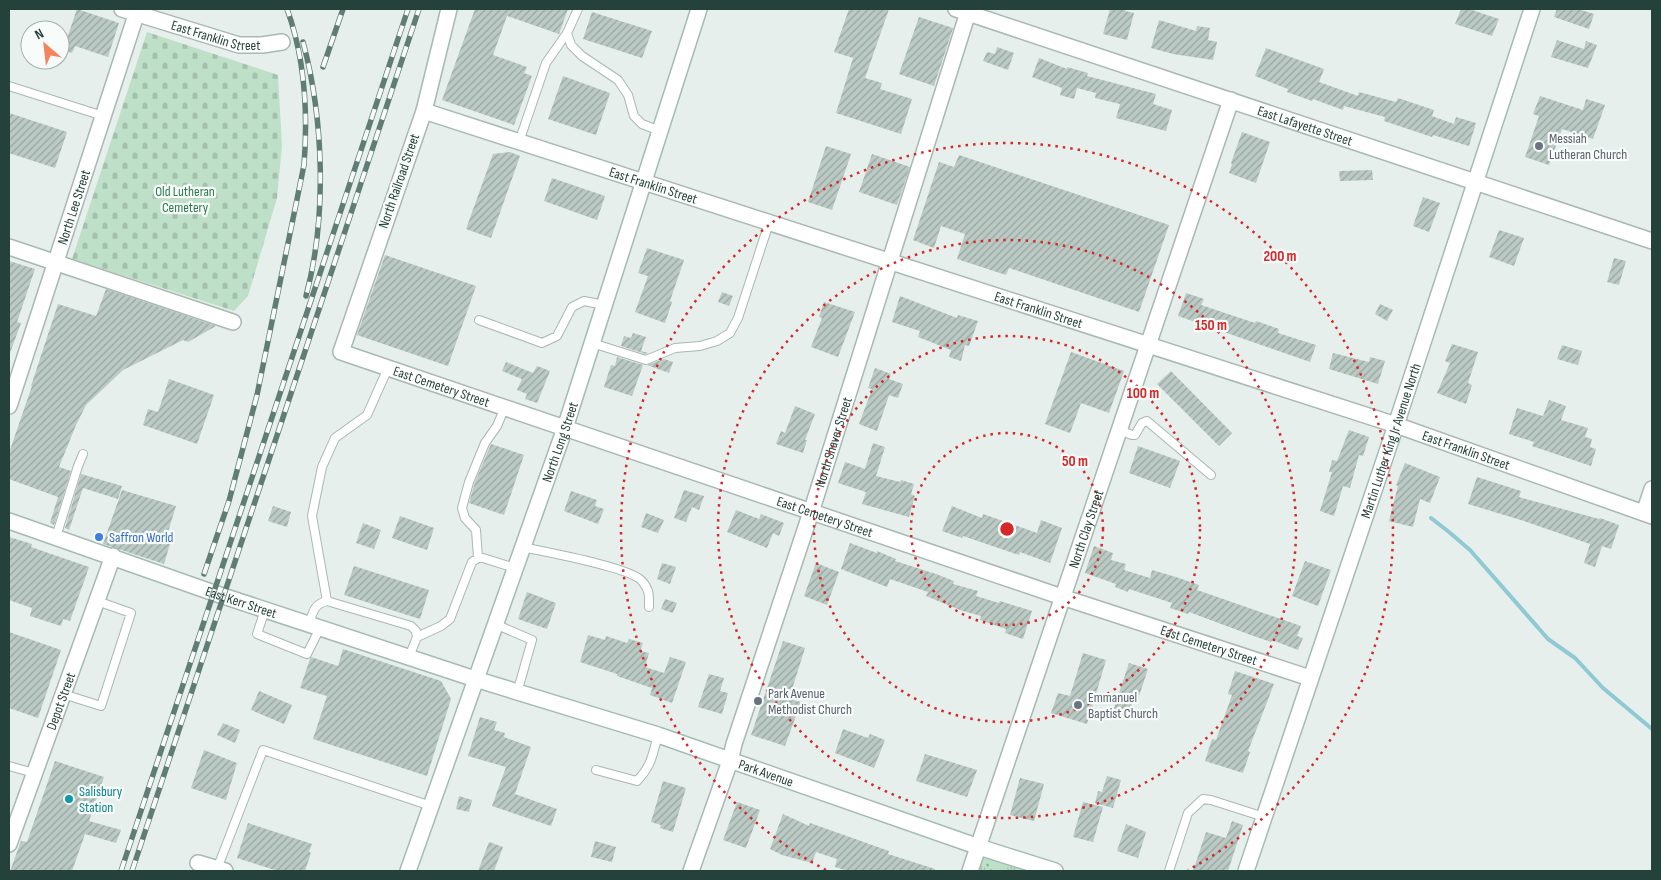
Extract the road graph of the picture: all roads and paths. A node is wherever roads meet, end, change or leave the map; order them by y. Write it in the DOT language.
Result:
graph roads {
  1 [pos="449,9"];
  2 [pos="578,9"];
  3 [pos="699,9"];
  4 [pos="1532,9"];
  5 [pos="132,10"];
  6 [pos="964,10"];
  7 [pos="567,33"];
  8 [pos="282,42"];
  9 [pos="9,86"];
  10 [pos="1231,100"];
  11 [pos="424,110"];
  12 [pos="103,116"];
  13 [pos="660,131"];
  14 [pos="519,142"];
  15 [pos="644,182"];
  16 [pos="1475,182"];
  17 [pos="769,222"];
  18 [pos="1652,241"];
  19 [pos="9,247"];
  20 [pos="55,262"];
  21 [pos="891,262"];
  22 [pos="604,305"];
  23 [pos="479,320"];
  24 [pos="233,322"];
  25 [pos="592,343"];
  26 [pos="1148,346"];
  27 [pos="341,352"];
  28 [pos="388,368"];
  29 [pos="9,406"];
  30 [pos="505,407"];
  31 [pos="1396,425"];
  32 [pos="565,428"];
  33 [pos="1119,430"];
  34 [pos="83,454"];
  35 [pos="1211,475"];
  36 [pos="1652,489"];
  37 [pos="812,511"];
  38 [pos="1648,515"];
  39 [pos="9,521"];
  40 [pos="56,537"];
  41 [pos="522,547"];
  42 [pos="113,556"];
  43 [pos="478,558"];
  44 [pos="515,568"];
  45 [pos="1062,597"];
  46 [pos="97,601"];
  47 [pos="327,601"];
  48 [pos="649,607"];
  49 [pos="265,610"];
  50 [pos="494,624"];
  51 [pos="314,626"];
  52 [pos="417,637"];
  53 [pos="409,657"];
  54 [pos="1310,678"];
  55 [pos="475,679"];
  56 [pos="517,692"];
  57 [pos="63,694"];
  58 [pos="658,735"];
  59 [pos="730,761"];
  60 [pos="9,766"];
  61 [pos="596,770"];
  62 [pos="34,773"];
  63 [pos="16,803"];
  64 [pos="430,806"];
  65 [pos="1264,817"];
  66 [pos="9,844"];
  67 [pos="979,847"];
  68 [pos="198,863"];
  69 [pos="221,870"];
  70 [pos="408,871"];
  71 [pos="691,871"];
  72 [pos="970,871"];
  73 [pos="1056,871"];
  74 [pos="1169,871"];
  75 [pos="1246,871"];
  1 -- 11 [label="street, North Railroad Street"];
  2 -- 7 [label="lane"];
  3 -- 13 [label="street, North Long Street"];
  4 -- 16 [label="street, Martin Luther King Jr Avenue North"];
  5 -- 8 [label="street, East Franklin Street"];
  5 -- 12 [label="street, North Lee Street"];
  6 -- 10 [label="street, East Lafayette Street"];
  6 -- 21 [label="street, North Shaver Street"];
  7 -- 13 [label="lane"];
  7 -- 14 [label="lane"];
  9 -- 12 [label="lane"];
  10 -- 16 [label="street, East Lafayette Street"];
  10 -- 26 [label="street, North Clay Street"];
  11 -- 14 [label="street, East Franklin Street"];
  11 -- 27 [label="street, North Railroad Street"];
  12 -- 20 [label="street, North Lee Street"];
  13 -- 15 [label="street, North Long Street"];
  14 -- 15 [label="street, East Franklin Street"];
  15 -- 17 [label="street, East Franklin Street"];
  15 -- 22 [label="street, North Long Street"];
  16 -- 18 [label="street, East Lafayette Street"];
  16 -- 31 [label="street, Martin Luther King Jr Avenue North"];
  17 -- 21 [label="street, East Franklin Street"];
  17 -- 25 [label="lane"];
  19 -- 20 [label="street"];
  20 -- 24 [label="street"];
  20 -- 29 [label="street, North Lee Street"];
  21 -- 26 [label="street, East Franklin Street"];
  21 -- 37 [label="street, North Shaver Street"];
  22 -- 23 [label="lane"];
  22 -- 25 [label="street, North Long Street"];
  25 -- 32 [label="street, North Long Street"];
  26 -- 31 [label="street, East Franklin Street"];
  26 -- 33 [label="street, North Clay Street"];
  27 -- 28 [label="street, East Cemetery Street"];
  28 -- 30 [label="street, East Cemetery Street"];
  28 -- 47 [label="lane"];
  30 -- 32 [label="street, East Cemetery Street"];
  30 -- 43 [label="lane"];
  31 -- 38 [label="street, East Franklin Street"];
  31 -- 54 [label="street, Martin Luther King Jr Avenue North"];
  32 -- 37 [label="street, East Cemetery Street"];
  32 -- 41 [label="street, North Long Street"];
  33 -- 35 [label="lane"];
  33 -- 45 [label="street, North Clay Street"];
  34 -- 40 [label="lane"];
  36 -- 38 [label="street"];
  37 -- 45 [label="street, East Cemetery Street"];
  37 -- 59 [label="street, North Shaver Street"];
  39 -- 40 [label="street, East Kerr Street"];
  40 -- 42 [label="street, East Kerr Street"];
  41 -- 44 [label="street, North Long Street"];
  41 -- 48 [label="lane"];
  42 -- 46 [label="street, Depot Street"];
  42 -- 49 [label="street, East Kerr Street"];
  43 -- 44 [label="lane"];
  43 -- 52 [label="lane"];
  44 -- 50 [label="street, North Long Street"];
  45 -- 54 [label="street, East Cemetery Street"];
  45 -- 67 [label="street, North Clay Street"];
  46 -- 57 [label="street, Depot Street"];
  46 -- 57 [label="lane"];
  47 -- 51 [label="lane"];
  47 -- 52 [label="lane"];
  49 -- 51 [label="street, East Kerr Street"];
  49 -- 51 [label="lane"];
  50 -- 55 [label="street, North Long Street"];
  50 -- 56 [label="lane"];
  51 -- 53 [label="street, East Kerr Street"];
  52 -- 53 [label="lane"];
  53 -- 55 [label="street, East Kerr Street"];
  54 -- 65 [label="street, Martin Luther King Jr Avenue North"];
  55 -- 56 [label="street, Park Avenue"];
  55 -- 64 [label="street, North Long Street"];
  56 -- 58 [label="street, Park Avenue"];
  57 -- 62 [label="street, Depot Street"];
  58 -- 59 [label="street, Park Avenue"];
  58 -- 61 [label="lane"];
  59 -- 67 [label="street, Park Avenue"];
  59 -- 71 [label="street, North Shaver Street"];
  60 -- 62 [label="lane"];
  62 -- 63 [label="street, Depot Street"];
  63 -- 66 [label="street, Depot Street"];
  64 -- 69 [label="lane"];
  64 -- 70 [label="street, North Long Street"];
  65 -- 74 [label="lane"];
  65 -- 75 [label="street, Martin Luther King Jr Avenue North"];
  67 -- 72 [label="street, North Clay Street"];
  67 -- 73 [label="street, Park Avenue"];
  68 -- 69 [label="street"];
}
